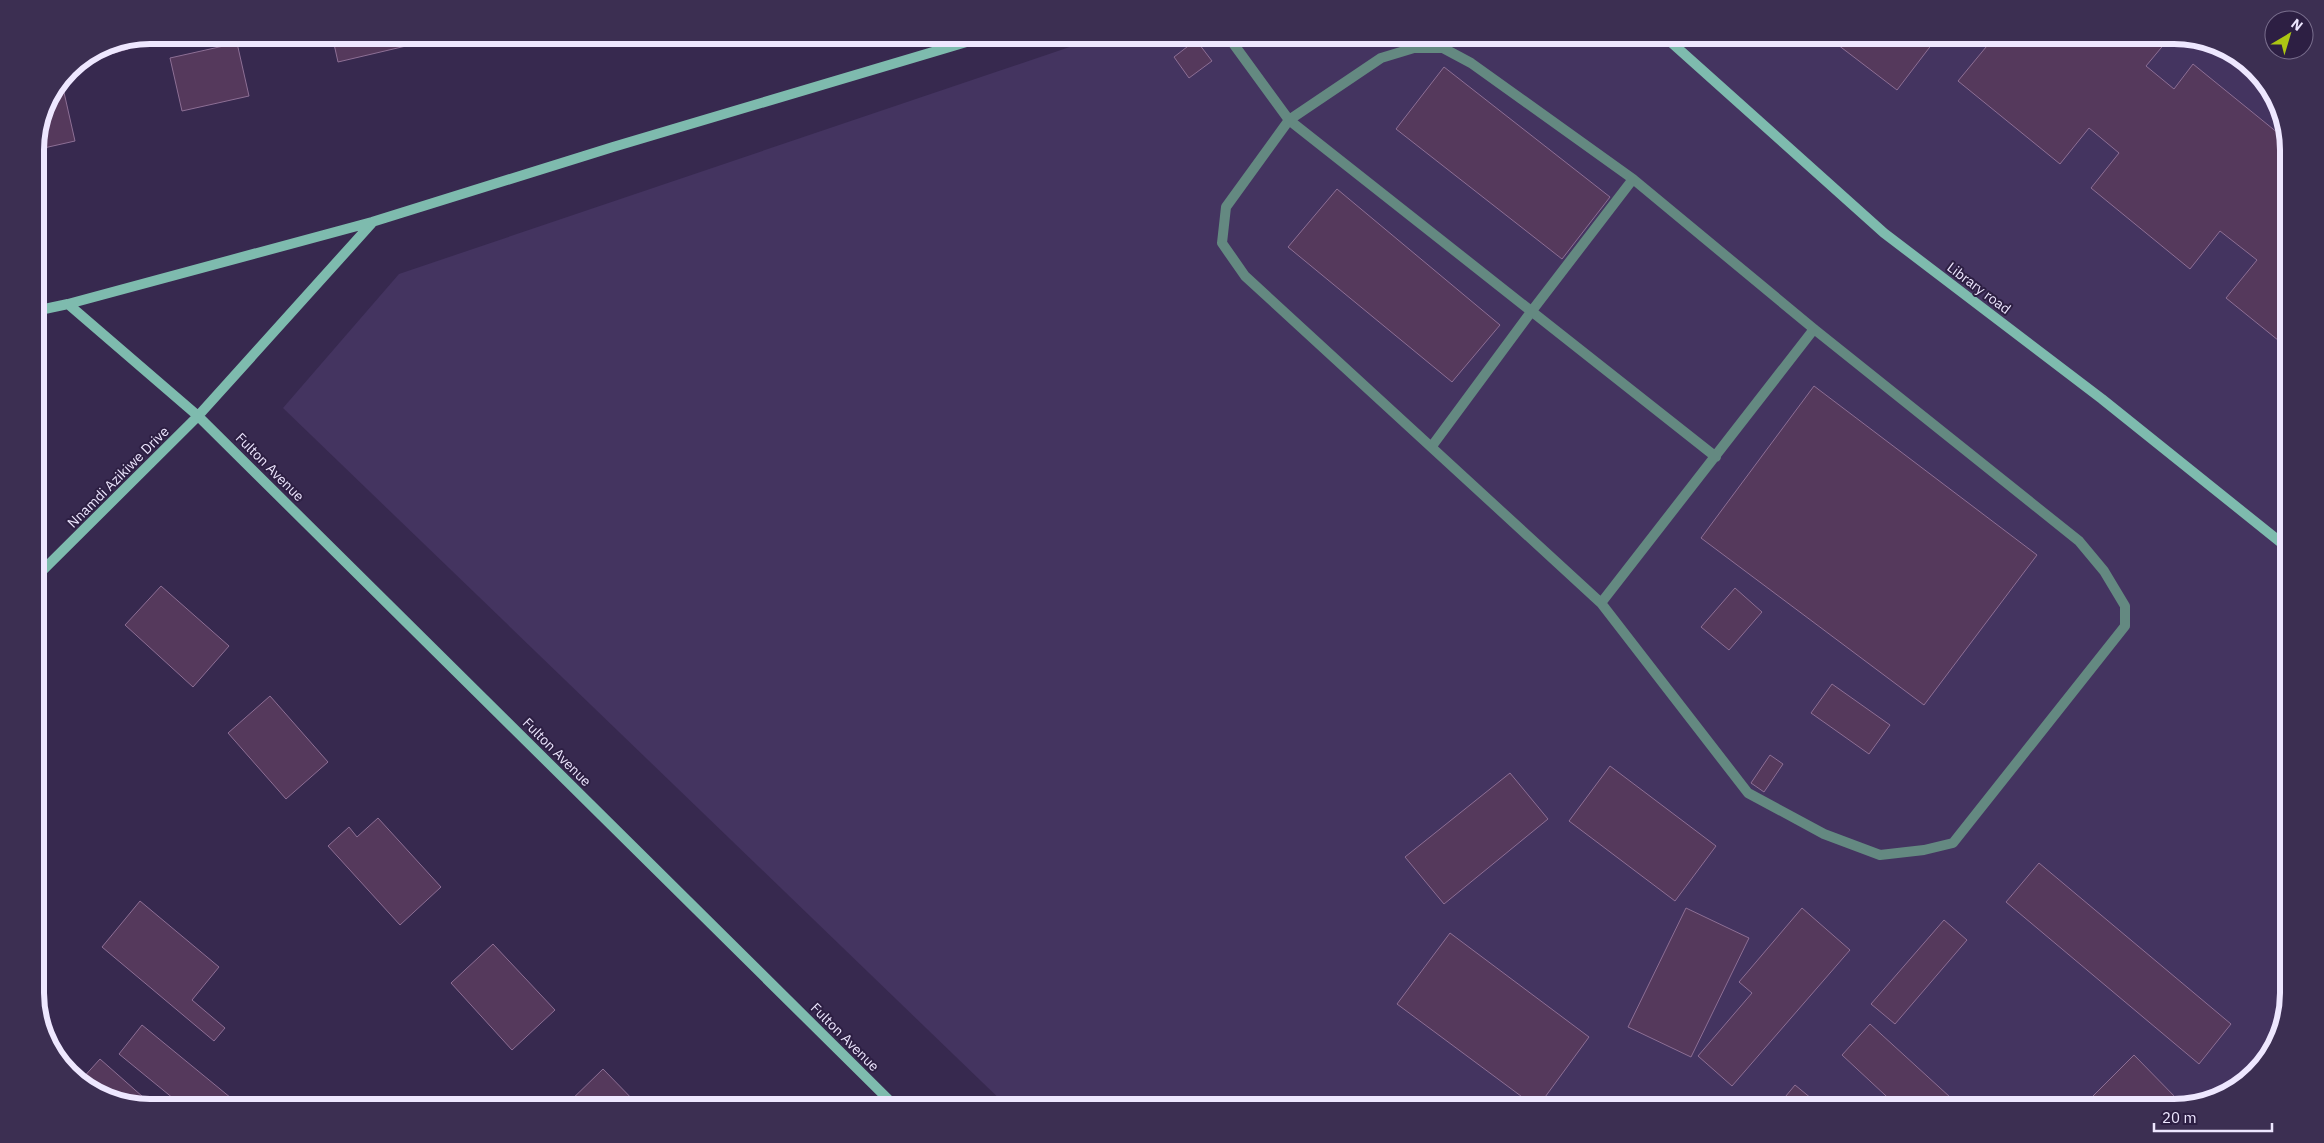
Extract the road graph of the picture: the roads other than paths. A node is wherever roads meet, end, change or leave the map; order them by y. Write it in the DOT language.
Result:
graph roads {
  1 [pos="960,44"];
  2 [pos="1234,44"];
  3 [pos="1673,44"];
  4 [pos="1289,120"];
  5 [pos="1633,179"];
  6 [pos="372,222"];
  7 [pos="68,304"];
  8 [pos="44,309"];
  9 [pos="1531,312"];
  10 [pos="1814,330"];
  11 [pos="198,416"];
  12 [pos="1432,446"];
  13 [pos="1716,457"];
  14 [pos="2280,542"];
  15 [pos="44,569"];
  16 [pos="1600,603"];
  17 [pos="888,1099"];
  1 -- 6 [label="street"];
  2 -- 4 [label="lane"];
  3 -- 14 [label="street, Library road"];
  4 -- 5 [label="lane"];
  4 -- 9 [label="lane"];
  4 -- 12 [label="lane"];
  5 -- 9 [label="lane"];
  5 -- 10 [label="lane"];
  6 -- 7 [label="street"];
  6 -- 11 [label="street, Nnamdi Azikiwe Drive"];
  7 -- 8 [label="street"];
  7 -- 11 [label="street, Fulton Avenue"];
  9 -- 12 [label="lane"];
  9 -- 13 [label="lane"];
  10 -- 13 [label="lane"];
  10 -- 16 [label="lane"];
  11 -- 15 [label="street, Nnamdi Azikiwe Drive"];
  11 -- 17 [label="street, Fulton Avenue"];
  12 -- 16 [label="lane"];
  13 -- 16 [label="lane"];
}
